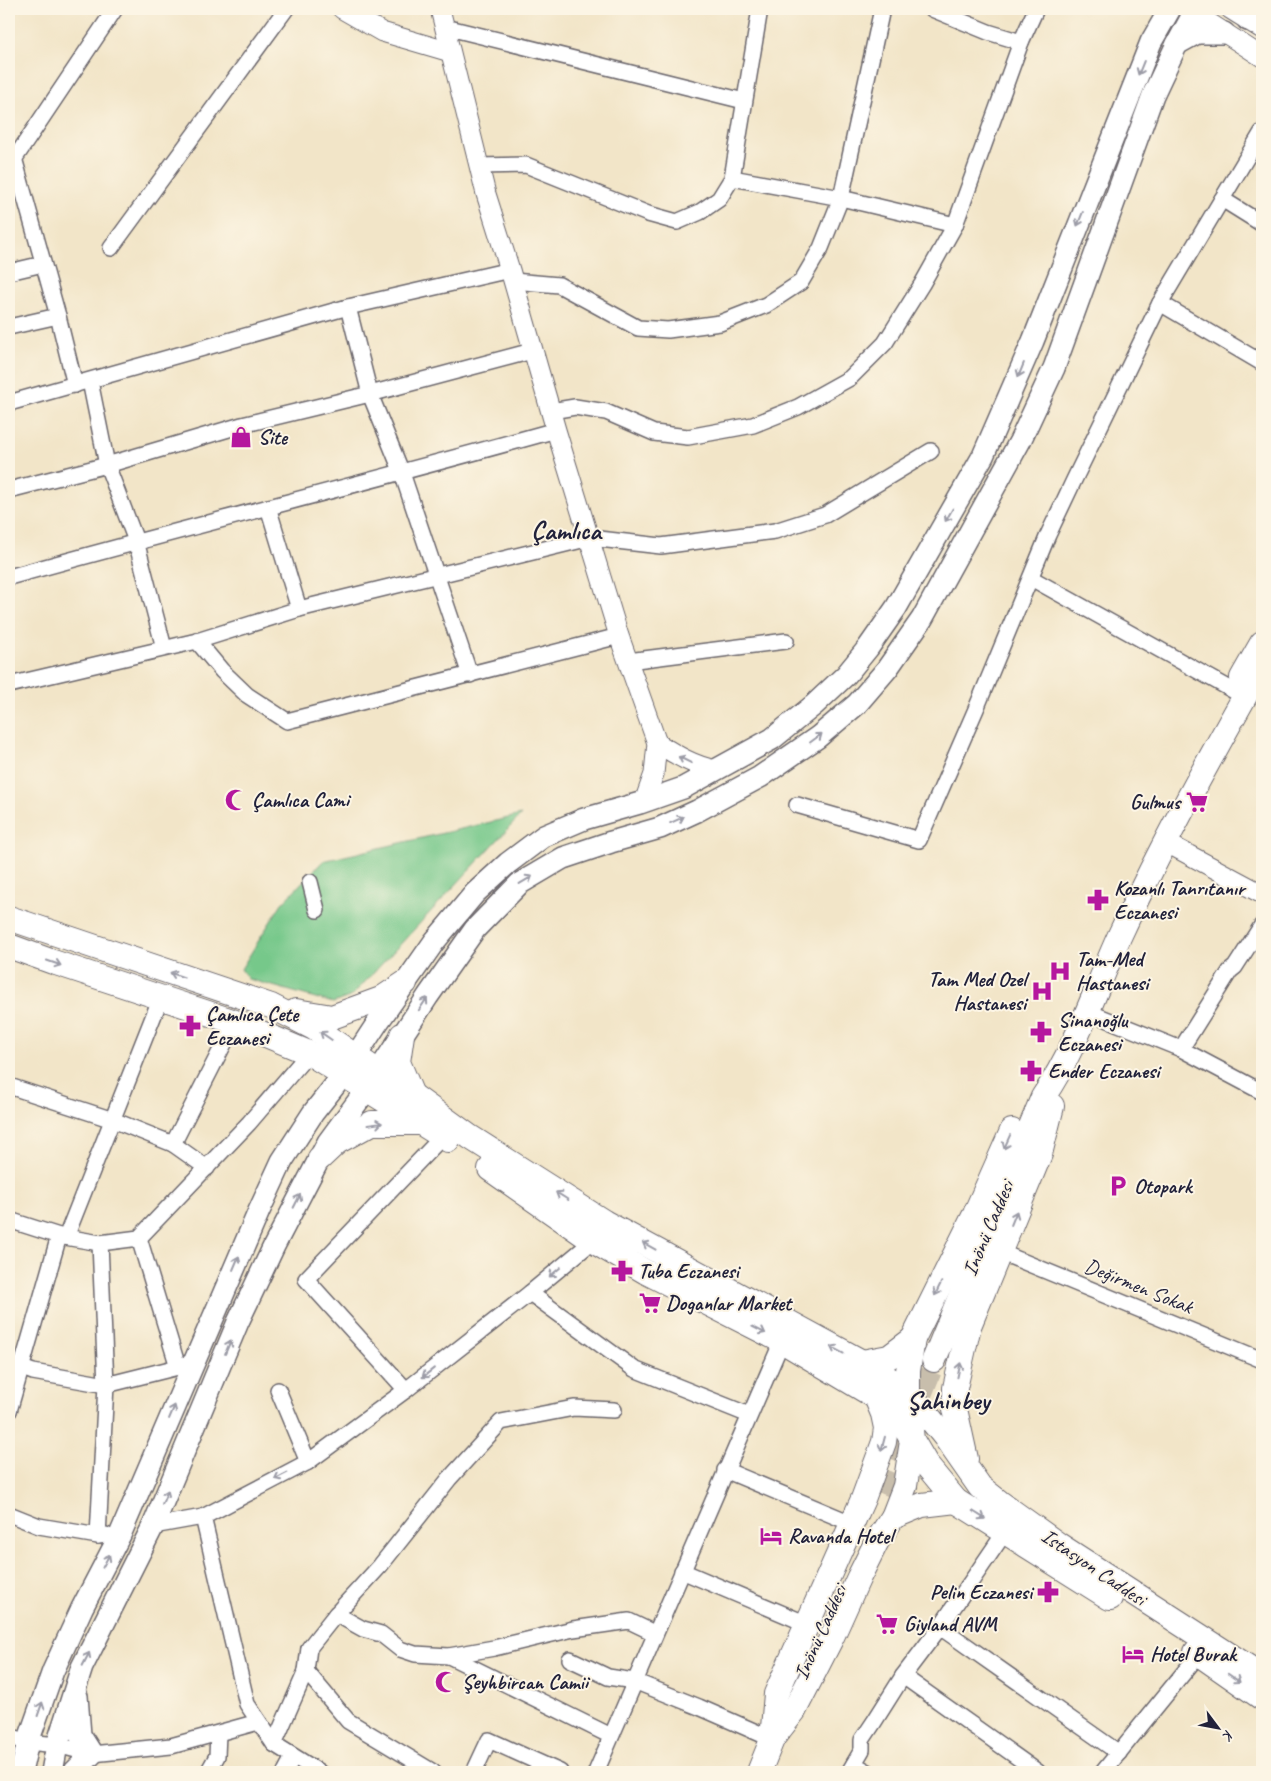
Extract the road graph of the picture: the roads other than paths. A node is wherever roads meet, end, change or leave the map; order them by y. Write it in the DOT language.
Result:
graph roads {
  1 [pos="115,9"];
  2 [pos="286,9"];
  3 [pos="342,9"];
  4 [pos="760,9"];
  5 [pos="878,9"];
  6 [pos="932,9"];
  7 [pos="1036,9"];
  8 [pos="1152,9"];
  9 [pos="1170,9"];
  10 [pos="1230,9"];
  11 [pos="1193,10"];
  12 [pos="442,18"];
  13 [pos="1252,19"];
  14 [pos="1224,33"];
  15 [pos="1021,42"];
  16 [pos="1151,42"];
  17 [pos="1177,44"];
  18 [pos="450,52"];
  19 [pos="1262,57"];
  20 [pos="744,101"];
  21 [pos="1262,132"];
  22 [pos="11,163"];
  23 [pos="479,166"];
  24 [pos="732,178"];
  25 [pos="841,198"];
  26 [pos="1222,199"];
  27 [pos="1262,224"];
  28 [pos="954,225"];
  29 [pos="111,248"];
  30 [pos="43,264"];
  31 [pos="9,272"];
  32 [pos="512,276"];
  33 [pos="1160,303"];
  34 [pos="348,307"];
  35 [pos="58,316"];
  36 [pos="9,327"];
  37 [pos="532,351"];
  38 [pos="1262,363"];
  39 [pos="90,381"];
  40 [pos="75,385"];
  41 [pos="370,394"];
  42 [pos="9,403"];
  43 [pos="551,411"];
  44 [pos="556,430"];
  45 [pos="931,451"];
  46 [pos="107,465"];
  47 [pos="402,473"];
  48 [pos="9,490"];
  49 [pos="268,507"];
  50 [pos="590,538"];
  51 [pos="136,541"];
  52 [pos="436,575"];
  53 [pos="9,577"];
  54 [pos="1031,578"];
  55 [pos="299,609"];
  56 [pos="619,636"];
  57 [pos="196,641"];
  58 [pos="786,641"];
  59 [pos="1262,643"];
  60 [pos="164,648"];
  61 [pos="628,661"];
  62 [pos="1262,666"];
  63 [pos="470,675"];
  64 [pos="9,685"];
  65 [pos="1234,691"];
  66 [pos="658,743"];
  67 [pos="716,770"];
  68 [pos="644,802"];
  69 [pos="797,805"];
  70 [pos="1165,842"];
  71 [pos="310,882"];
  72 [pos="1262,894"];
  73 [pos="317,910"];
  74 [pos="9,918"];
  75 [pos="1262,925"];
  76 [pos="9,946"];
  77 [pos="405,982"];
  78 [pos="161,996"];
  79 [pos="271,1006"];
  80 [pos="1086,1011"];
  81 [pos="235,1022"];
  82 [pos="402,1035"];
  83 [pos="1181,1049"];
  84 [pos="309,1052"];
  85 [pos="350,1066"];
  86 [pos="1053,1072"];
  87 [pos="372,1081"];
  88 [pos="9,1086"];
  89 [pos="1262,1092"];
  90 [pos="412,1095"];
  91 [pos="113,1120"];
  92 [pos="422,1123"];
  93 [pos="443,1136"];
  94 [pos="173,1144"];
  95 [pos="320,1158"];
  96 [pos="207,1168"];
  97 [pos="9,1220"];
  98 [pos="598,1231"];
  99 [pos="62,1236"];
  100 [pos="139,1238"];
  101 [pos="100,1244"];
  102 [pos="1000,1252"];
  103 [pos="530,1293"];
  104 [pos="914,1339"];
  105 [pos="782,1341"];
  106 [pos="934,1360"];
  107 [pos="1262,1360"];
  108 [pos="862,1362"];
  109 [pos="186,1364"];
  110 [pos="15,1366"];
  111 [pos="106,1384"];
  112 [pos="278,1390"];
  113 [pos="406,1390"];
  114 [pos="908,1394"];
  115 [pos="876,1397"];
  116 [pos="614,1410"];
  117 [pos="9,1411"];
  118 [pos="749,1415"];
  119 [pos="912,1441"];
  120 [pos="308,1462"];
  121 [pos="969,1469"];
  122 [pos="725,1470"];
  123 [pos="880,1493"];
  124 [pos="956,1501"];
  125 [pos="9,1514"];
  126 [pos="203,1517"];
  127 [pos="893,1517"];
  128 [pos="851,1523"];
  129 [pos="152,1526"];
  130 [pos="1005,1532"];
  131 [pos="120,1535"];
  132 [pos="98,1536"];
  133 [pos="682,1572"];
  134 [pos="336,1614"];
  135 [pos="807,1624"];
  136 [pos="940,1627"];
  137 [pos="654,1633"];
  138 [pos="1199,1654"];
  139 [pos="449,1656"];
  140 [pos="570,1658"];
  141 [pos="306,1671"];
  142 [pos="903,1676"];
  143 [pos="1262,1676"];
  144 [pos="634,1681"];
  145 [pos="76,1684"];
  146 [pos="1262,1698"];
  147 [pos="258,1722"];
  148 [pos="218,1734"];
  149 [pos="611,1736"];
  150 [pos="19,1739"];
  151 [pos="772,1739"];
  152 [pos="274,1744"];
  153 [pos="57,1745"];
  154 [pos="1119,1753"];
  155 [pos="92,1754"];
  156 [pos="294,1757"];
  157 [pos="852,1768"];
  158 [pos="22,1772"];
  159 [pos="52,1772"];
  160 [pos="74,1772"];
  161 [pos="208,1772"];
  162 [pos="285,1772"];
  163 [pos="319,1772"];
  164 [pos="433,1772"];
  165 [pos="474,1772"];
  166 [pos="560,1772"];
  167 [pos="596,1772"];
  168 [pos="759,1772"];
  169 [pos="868,1772"];
  170 [pos="1038,1772"];
  171 [pos="1103,1772"];
  1 -- 22 [label="street"];
  2 -- 29 [label="street"];
  3 -- 18 [label="street"];
  4 -- 20 [label="street"];
  5 -- 25 [label="street"];
  6 -- 15 [label="street"];
  7 -- 15 [label="street"];
  8 -- 16 [label="main road"];
  9 -- 16 [label="main road"];
  10 -- 13 [label="street"];
  11 -- 14 [label="street"];
  11 -- 17 [label="main road"];
  12 -- 18 [label="street"];
  12 -- 20 [label="street"];
  14 -- 17 [label="main road"];
  14 -- 19 [label="street"];
  15 -- 28 [label="street"];
  16 -- 67 [label="main road, one-way"];
  82 -- 17 [label="main road, one-way"];
  18 -- 23 [label="street"];
  20 -- 24 [label="street"];
  21 -- 26 [label="street"];
  22 -- 30 [label="street"];
  23 -- 24 [label="street"];
  23 -- 32 [label="street"];
  24 -- 25 [label="street"];
  25 -- 28 [label="street"];
  25 -- 32 [label="street"];
  26 -- 27 [label="street"];
  26 -- 33 [label="street"];
  28 -- 43 [label="street"];
  30 -- 31 [label="street"];
  30 -- 35 [label="street"];
  32 -- 34 [label="street"];
  32 -- 37 [label="street"];
  33 -- 38 [label="street"];
  33 -- 54 [label="street"];
  34 -- 39 [label="street"];
  34 -- 41 [label="street"];
  35 -- 36 [label="street"];
  35 -- 40 [label="street"];
  37 -- 41 [label="street"];
  37 -- 43 [label="street"];
  39 -- 40 [label="street"];
  39 -- 46 [label="street"];
  40 -- 42 [label="street"];
  41 -- 46 [label="street"];
  41 -- 47 [label="street"];
  43 -- 44 [label="street"];
  44 -- 47 [label="street"];
  44 -- 50 [label="street"];
  45 -- 50 [label="street"];
  46 -- 48 [label="street"];
  46 -- 51 [label="street"];
  47 -- 49 [label="street"];
  47 -- 52 [label="street"];
  49 -- 51 [label="street"];
  49 -- 55 [label="street"];
  50 -- 52 [label="street"];
  50 -- 56 [label="street"];
  51 -- 53 [label="street"];
  51 -- 60 [label="street"];
  52 -- 55 [label="street"];
  52 -- 63 [label="street"];
  54 -- 65 [label="street"];
  54 -- 69 [label="street"];
  55 -- 57 [label="street"];
  56 -- 61 [label="street"];
  56 -- 63 [label="street"];
  57 -- 60 [label="street"];
  57 -- 63 [label="street"];
  58 -- 61 [label="street"];
  59 -- 65 [label="main road"];
  60 -- 64 [label="street"];
  61 -- 66 [label="street"];
  62 -- 70 [label="main road"];
  65 -- 86 [label="main road"];
  67 -- 66 [label="street, one-way"];
  66 -- 68 [label="street"];
  67 -- 68 [label="main road"];
  68 -- 77 [label="main road"];
  70 -- 72 [label="street"];
  70 -- 80 [label="main road"];
  71 -- 73 [label="street"];
  79 -- 74 [label="main road, one-way"];
  75 -- 83 [label="street"];
  76 -- 78 [label="main road, one-way"];
  77 -- 79 [label="main road"];
  77 -- 85 [label="main road"];
  78 -- 81 [label="main road"];
  78 -- 91 [label="street"];
  85 -- 79 [label="main road, one-way"];
  80 -- 83 [label="street"];
  80 -- 86 [label="main road"];
  81 -- 84 [label="main road"];
  81 -- 94 [label="street"];
  82 -- 87 [label="main road"];
  82 -- 90 [label="main road"];
  83 -- 89 [label="street"];
  84 -- 85 [label="main road"];
  84 -- 96 [label="street"];
  85 -- 87 [label="main road"];
  109 -- 85 [label="main road, one-way"];
  102 -- 86 [label="main road, one-way"];
  86 -- 104 [label="main road, one-way"];
  86 -- 106 [label="main road, Inönü Caddesi"];
  87 -- 90 [label="main road"];
  87 -- 92 [label="main road"];
  87 -- 95 [label="main road"];
  88 -- 91 [label="street"];
  98 -- 90 [label="main road, one-way"];
  91 -- 94 [label="street"];
  91 -- 99 [label="street"];
  92 -- 93 [label="main road"];
  95 -- 92 [label="main road, one-way"];
  93 -- 98 [label="main road"];
  93 -- 113 [label="street"];
  94 -- 96 [label="street"];
  129 -- 95 [label="main road, one-way"];
  96 -- 100 [label="street"];
  97 -- 99 [label="street"];
  98 -- 103 [label="street, one-way"];
  98 -- 105 [label="main road, one-way"];
  108 -- 98 [label="main road, Istasyon Caddesi, one-way"];
  99 -- 101 [label="street"];
  99 -- 110 [label="street"];
  100 -- 101 [label="street"];
  100 -- 109 [label="street"];
  101 -- 111 [label="street"];
  102 -- 107 [label="street, Değirmen Sokak"];
  121 -- 102 [label="main road, one-way"];
  103 -- 113 [label="street, one-way"];
  103 -- 118 [label="street"];
  104 -- 108 [label="main road"];
  104 -- 114 [label="main road"];
  105 -- 115 [label="main road"];
  105 -- 118 [label="street"];
  108 -- 114 [label="main road, Istasyon Caddesi"];
  109 -- 111 [label="street"];
  131 -- 109 [label="main road, one-way"];
  110 -- 111 [label="street"];
  110 -- 117 [label="street"];
  111 -- 132 [label="street"];
  112 -- 120 [label="street"];
  113 -- 120 [label="street"];
  114 -- 119 [label="main road"];
  114 -- 121 [label="main road, Istasyon Caddesi"];
  115 -- 119 [label="main road"];
  115 -- 128 [label="main road, one-way"];
  116 -- 134 [label="street"];
  118 -- 122 [label="street"];
  119 -- 124 [label="main road"];
  119 -- 127 [label="main road"];
  120 -- 126 [label="street, one-way"];
  121 -- 143 [label="main road, Istasyon Caddesi"];
  122 -- 128 [label="street"];
  122 -- 133 [label="street"];
  123 -- 151 [label="main road, Inönü Caddesi"];
  124 -- 127 [label="main road"];
  124 -- 130 [label="main road, one-way"];
  125 -- 132 [label="street"];
  126 -- 129 [label="street"];
  126 -- 147 [label="street"];
  127 -- 151 [label="main road"];
  128 -- 135 [label="main road"];
  145 -- 129 [label="main road, one-way"];
  130 -- 136 [label="street"];
  130 -- 138 [label="main road"];
  131 -- 132 [label="street"];
  150 -- 131 [label="main road, one-way"];
  133 -- 135 [label="street"];
  133 -- 137 [label="street"];
  134 -- 139 [label="street"];
  134 -- 141 [label="street"];
  135 -- 151 [label="main road"];
  136 -- 142 [label="street"];
  136 -- 154 [label="street"];
  137 -- 139 [label="street"];
  137 -- 144 [label="street"];
  138 -- 146 [label="main road, one-way"];
  138 -- 154 [label="street"];
  139 -- 149 [label="street"];
  140 -- 144 [label="street"];
  141 -- 152 [label="street"];
  141 -- 164 [label="street"];
  142 -- 157 [label="street"];
  142 -- 170 [label="street"];
  144 -- 149 [label="street"];
  144 -- 151 [label="street"];
  145 -- 153 [label="main road"];
  145 -- 155 [label="main road"];
  147 -- 148 [label="street"];
  147 -- 152 [label="street"];
  148 -- 155 [label="street"];
  148 -- 161 [label="street"];
  149 -- 167 [label="street"];
  150 -- 153 [label="street"];
  150 -- 158 [label="main road"];
  151 -- 168 [label="main road, Inönü Caddesi"];
  152 -- 156 [label="street"];
  153 -- 155 [label="street"];
  153 -- 159 [label="main road"];
  154 -- 171 [label="street"];
  155 -- 160 [label="main road"];
  156 -- 162 [label="street"];
  156 -- 163 [label="street"];
  157 -- 169 [label="street"];
  165 -- 166 [label="street"];
}
